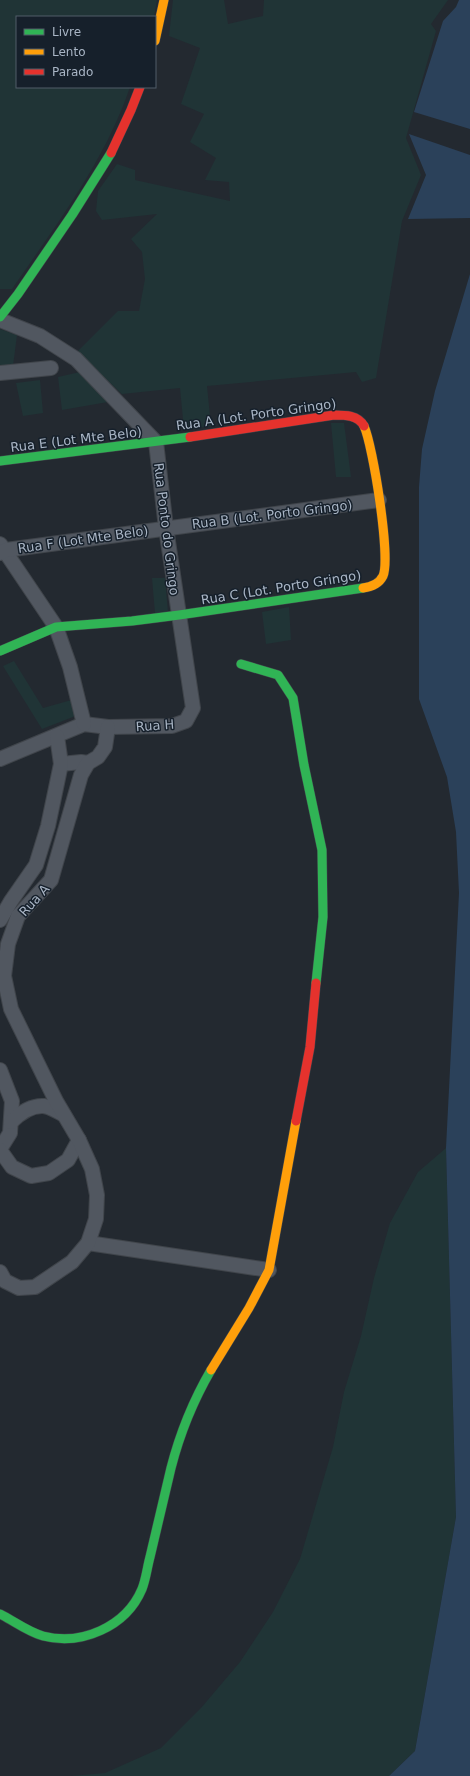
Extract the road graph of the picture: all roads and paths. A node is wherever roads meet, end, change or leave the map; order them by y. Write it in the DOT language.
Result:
graph roads {
  1 [pos="164,0"];
  2 [pos="156,37"];
  3 [pos="140,88"];
  4 [pos="0,317"];
  5 [pos="0,320"];
  6 [pos="51,368"];
  7 [pos="0,373"];
  8 [pos="156,442"];
  9 [pos="0,461"];
  10 [pos="379,500"];
  11 [pos="166,528"];
  12 [pos="2,549"];
  13 [pos="179,616"];
  14 [pos="56,627"];
  15 [pos="0,651"];
  16 [pos="241,664"];
  17 [pos="194,708"];
  18 [pos="84,724"];
  19 [pos="108,727"];
  20 [pos="57,736"];
  21 [pos="0,759"];
  22 [pos="60,764"];
  23 [pos="88,764"];
  24 [pos="0,920"];
  25 [pos="0,1070"];
  26 [pos="47,1082"];
  27 [pos="12,1101"];
  28 [pos="44,1106"];
  29 [pos="28,1109"];
  30 [pos="64,1115"];
  31 [pos="11,1122"];
  32 [pos="79,1140"];
  33 [pos="0,1149"];
  34 [pos="88,1243"];
  35 [pos="269,1270"];
  36 [pos="0,1272"];
  37 [pos="0,1614"];
  1 -- 2 [label="street"];
  3 -- 4 [label="street"];
  5 -- 8 [label="street"];
  6 -- 7 [label="street"];
  8 -- 9 [label="street, Rua E (Lot Mte Belo)"];
  8 -- 10 [label="street, Rua A (Lot. Porto Gringo)"];
  8 -- 11 [label="street, Rua Ponto do Gringo"];
  10 -- 11 [label="street, Rua B (Lot. Porto Gringo)"];
  10 -- 13 [label="street, Rua C (Lot. Porto Gringo)"];
  11 -- 12 [label="street, Rua F (Lot Mte Belo)"];
  11 -- 13 [label="street, Rua Ponto do Gringo"];
  12 -- 14 [label="street"];
  13 -- 14 [label="street, Rua C (Lot. Porto Gringo)"];
  13 -- 17 [label="street, Rua Ponto do Gringo"];
  14 -- 15 [label="street, Rua C (Lot. Porto Gringo)"];
  14 -- 18 [label="street"];
  16 -- 35 [label="street"];
  17 -- 19 [label="street, Rua H"];
  18 -- 19 [label="street, Rua H"];
  18 -- 20 [label="street"];
  19 -- 23 [label="street, Rua A"];
  20 -- 21 [label="street"];
  20 -- 22 [label="street, Rua A"];
  22 -- 23 [label="street"];
  22 -- 24 [label="street, Rua A"];
  23 -- 26 [label="street, Rua A"];
  25 -- 27 [label="street"];
  26 -- 28 [label="street"];
  26 -- 30 [label="street, Rua A"];
  27 -- 29 [label="street"];
  27 -- 31 [label="street"];
  28 -- 29 [label="street"];
  28 -- 30 [label="street"];
  29 -- 31 [label="street"];
  30 -- 32 [label="street, Rua A"];
  31 -- 33 [label="street"];
  32 -- 33 [label="street"];
  32 -- 34 [label="street, Rua A"];
  34 -- 35 [label="street"];
  34 -- 36 [label="street"];
  35 -- 37 [label="street"];
}
